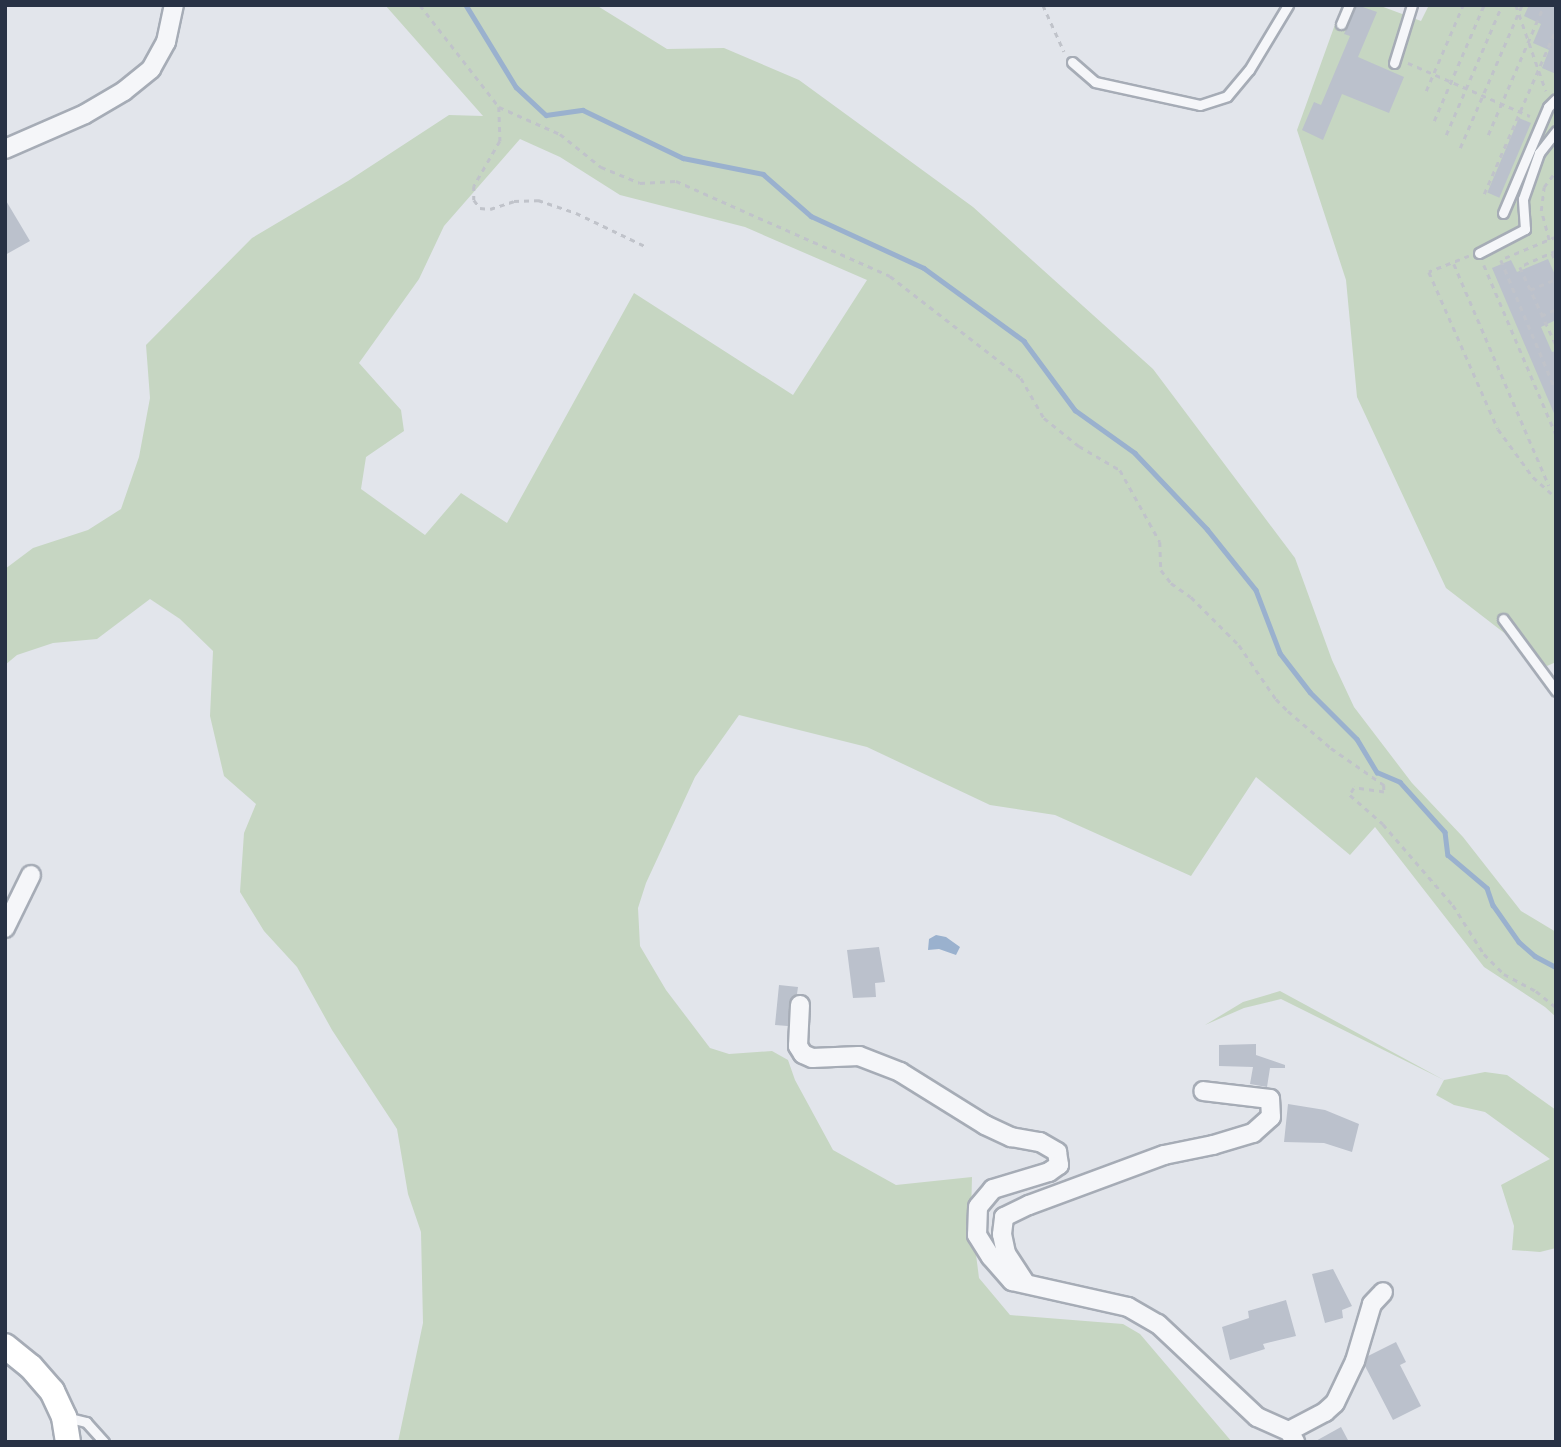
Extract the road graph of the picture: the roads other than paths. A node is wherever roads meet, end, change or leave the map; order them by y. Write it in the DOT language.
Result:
graph roads {
  1 [pos="174,5"];
  2 [pos="1288,5"];
  3 [pos="1349,5"];
  4 [pos="1412,5"];
  5 [pos="1341,24"];
  6 [pos="1394,60"];
  7 [pos="1072,62"];
  8 [pos="1553,101"];
  9 [pos="1540,124"];
  10 [pos="1556,131"];
  11 [pos="1546,146"];
  12 [pos="5,149"];
  13 [pos="1503,213"];
  14 [pos="1479,253"];
  15 [pos="1503,619"];
  16 [pos="1556,691"];
  17 [pos="31,875"];
  18 [pos="5,928"];
  19 [pos="800,1005"];
  20 [pos="1203,1091"];
  21 [pos="1026,1284"];
  22 [pos="1383,1292"];
  23 [pos="5,1346"];
  24 [pos="64,1417"];
  25 [pos="1292,1436"];
  26 [pos="68,1442"];
  27 [pos="104,1442"];
  1 -- 12 [label="street"];
  2 -- 7 [label="lane"];
  3 -- 5 [label="lane"];
  4 -- 6 [label="lane"];
  8 -- 9 [label="lane"];
  9 -- 11 [label="lane"];
  9 -- 13 [label="lane"];
  10 -- 11 [label="lane"];
  11 -- 14 [label="lane"];
  15 -- 16 [label="lane"];
  17 -- 18 [label="street"];
  19 -- 21 [label="street"];
  20 -- 21 [label="street"];
  21 -- 25 [label="street"];
  22 -- 25 [label="street"];
  23 -- 24 [label="street"];
  24 -- 26 [label="street"];
  24 -- 27 [label="lane"];
}
